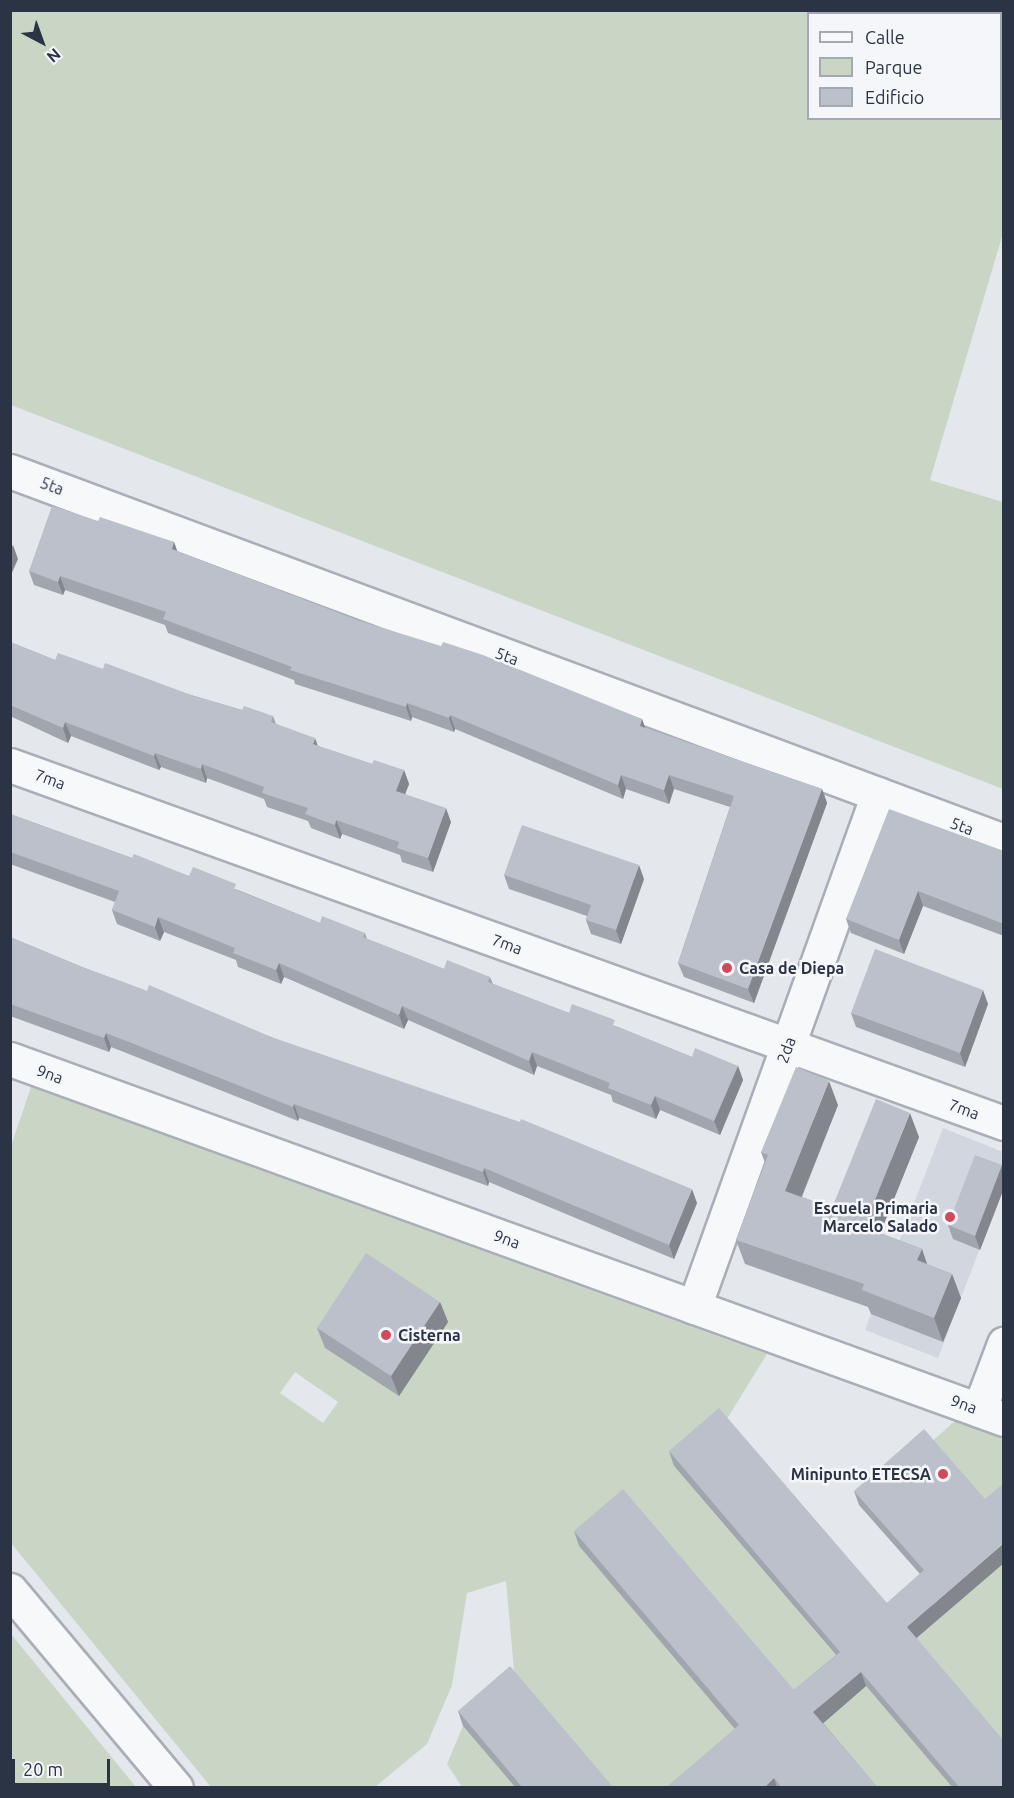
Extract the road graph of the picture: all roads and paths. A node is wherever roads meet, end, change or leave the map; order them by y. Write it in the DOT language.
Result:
graph roads {
  1 [pos="10,471"];
  2 [pos="10,765"];
  3 [pos="878,794"];
  4 [pos="1004,841"];
  5 [pos="788,1045"];
  6 [pos="10,1059"];
  7 [pos="1004,1123"];
  8 [pos="694,1307"];
  9 [pos="1004,1344"];
  10 [pos="992,1414"];
  11 [pos="10,1590"];
  12 [pos="176,1788"];
  1 -- 3 [label="street, 5ta"];
  2 -- 5 [label="street, 7ma"];
  3 -- 4 [label="street, 5ta"];
  3 -- 5 [label="street, 2da"];
  5 -- 7 [label="street, 7ma"];
  5 -- 8 [label="street, 2da"];
  6 -- 8 [label="street, 9na"];
  8 -- 10 [label="street, 9na"];
  9 -- 10 [label="street"];
  11 -- 12 [label="street"];
}
